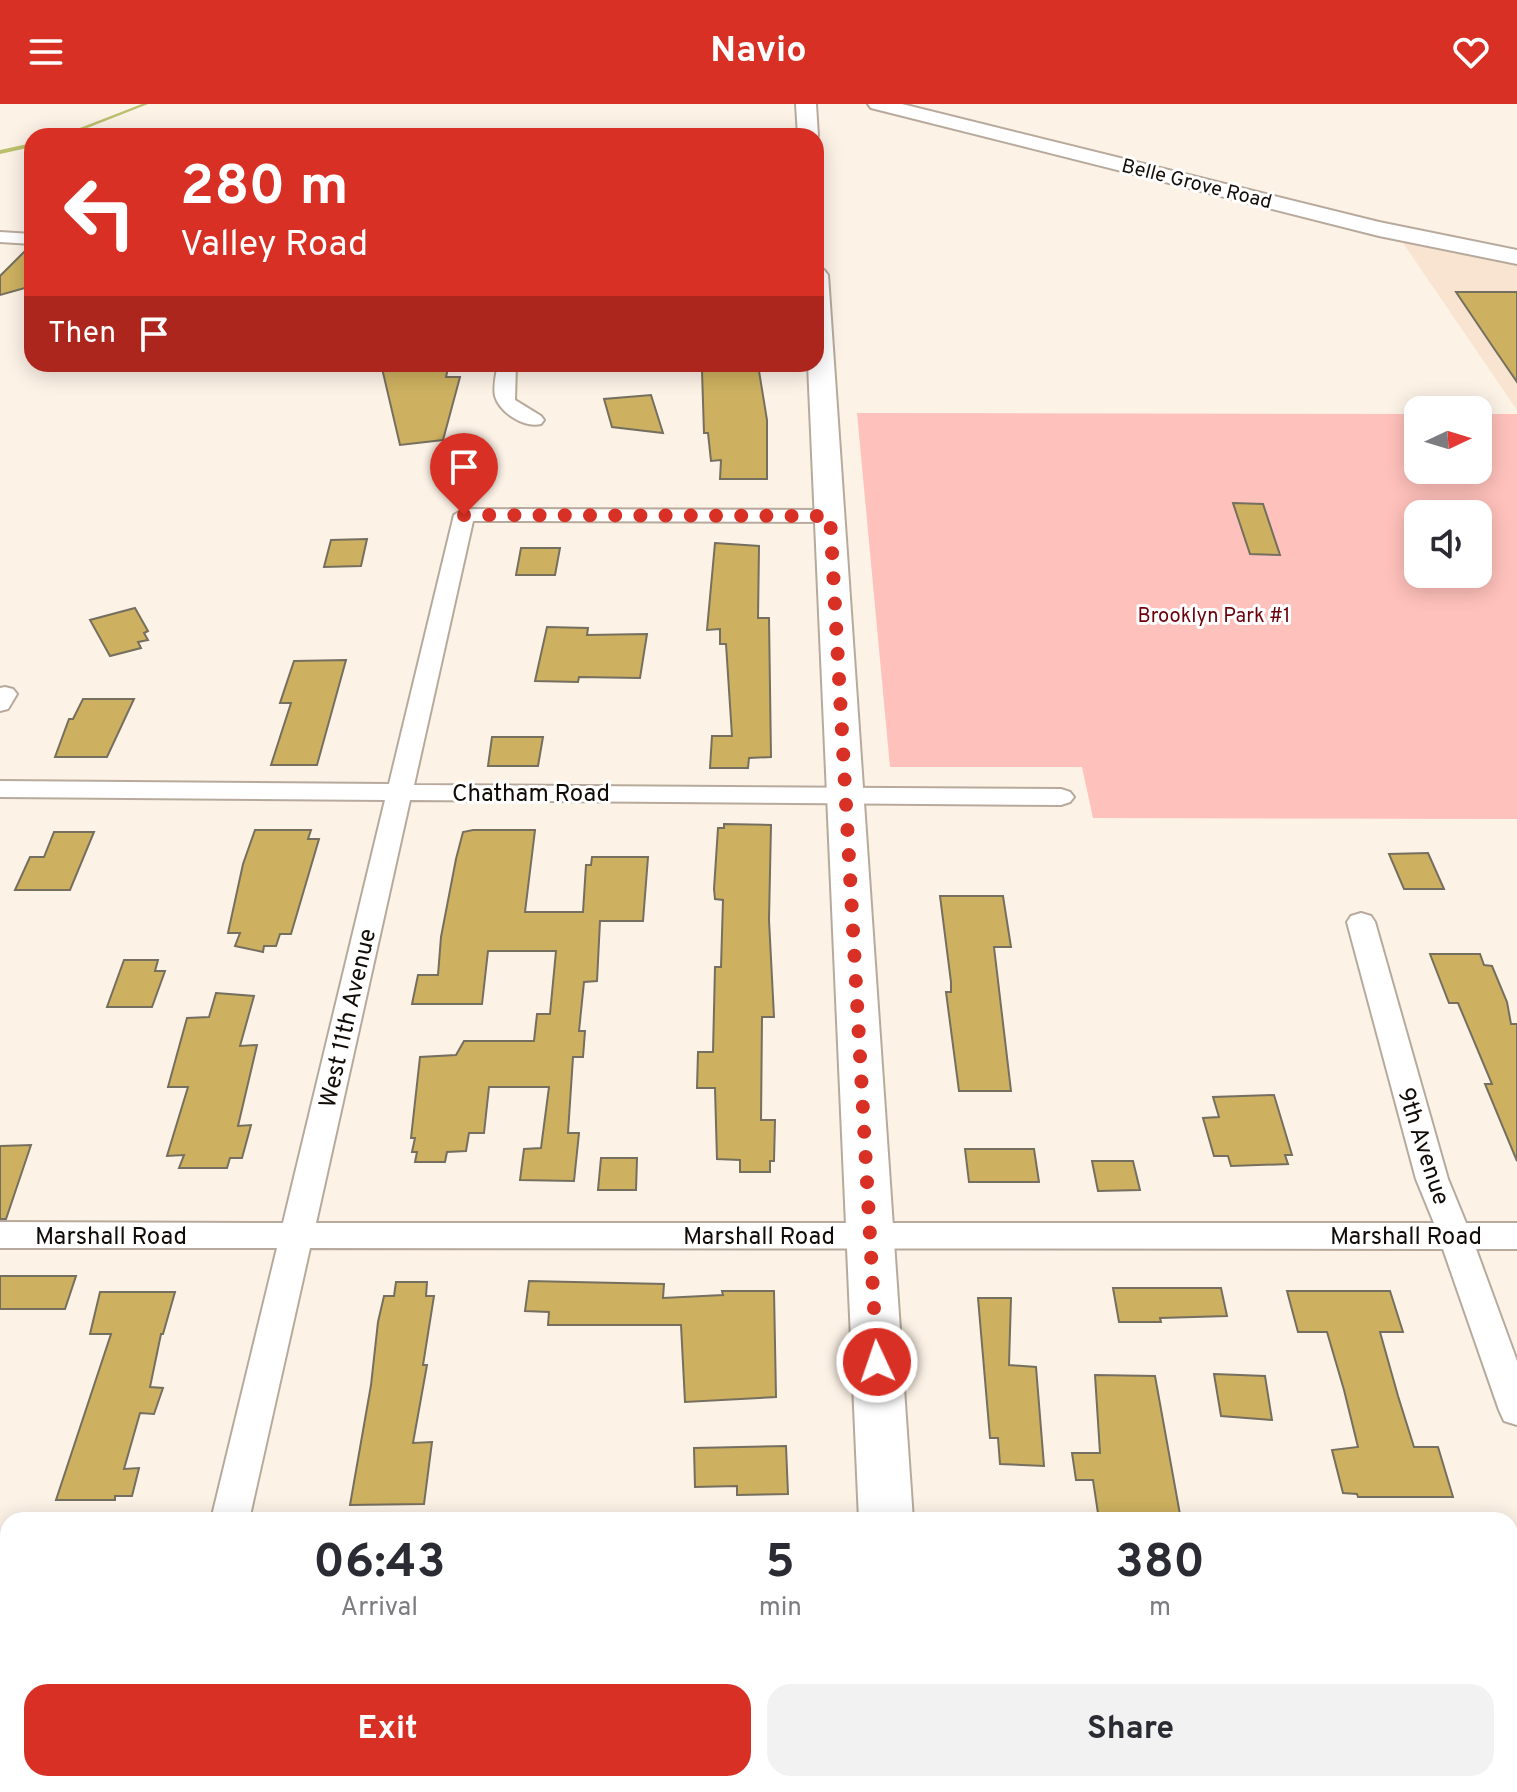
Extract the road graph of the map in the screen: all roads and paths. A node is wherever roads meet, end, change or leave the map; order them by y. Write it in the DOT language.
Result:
graph roads {
  1 [pos="806,104"];
  2 [pos="878,104"];
  3 [pos="808,128"];
  4 [pos="24,226"];
  5 [pos="4,237"];
  6 [pos="24,238"];
  7 [pos="1517,257"];
  8 [pos="505,372"];
  9 [pos="822,372"];
  10 [pos="534,420"];
  11 [pos="830,516"];
  12 [pos="0,789"];
  13 [pos="400,792"];
  14 [pos="845,795"];
  15 [pos="1061,797"];
  16 [pos="1361,922"];
  17 [pos="0,1235"];
  18 [pos="296,1236"];
  19 [pos="870,1236"];
  20 [pos="1455,1236"];
  21 [pos="1517,1236"];
  22 [pos="1517,1410"];
  23 [pos="232,1512"];
  24 [pos="886,1512"];
  1 -- 3 [label="street"];
  2 -- 7 [label="street, Belle Grove Road"];
  4 -- 5 [label="street"];
  5 -- 6 [label="street"];
  8 -- 10 [label="street"];
  9 -- 11 [label="street"];
  11 -- 13 [label="street, West 11th Avenue"];
  11 -- 14 [label="street"];
  12 -- 13 [label="street, Chatham Road"];
  13 -- 14 [label="street, Chatham Road"];
  13 -- 18 [label="street, West 11th Avenue"];
  14 -- 15 [label="street, Chatham Road"];
  14 -- 19 [label="street"];
  16 -- 20 [label="street, 9th Avenue"];
  17 -- 18 [label="street, Marshall Road"];
  18 -- 19 [label="street, Marshall Road"];
  18 -- 23 [label="street, West 11th Avenue"];
  19 -- 20 [label="street, Marshall Road"];
  19 -- 24 [label="street"];
  20 -- 21 [label="street, Marshall Road"];
  20 -- 22 [label="street, 9th Avenue"];
}
